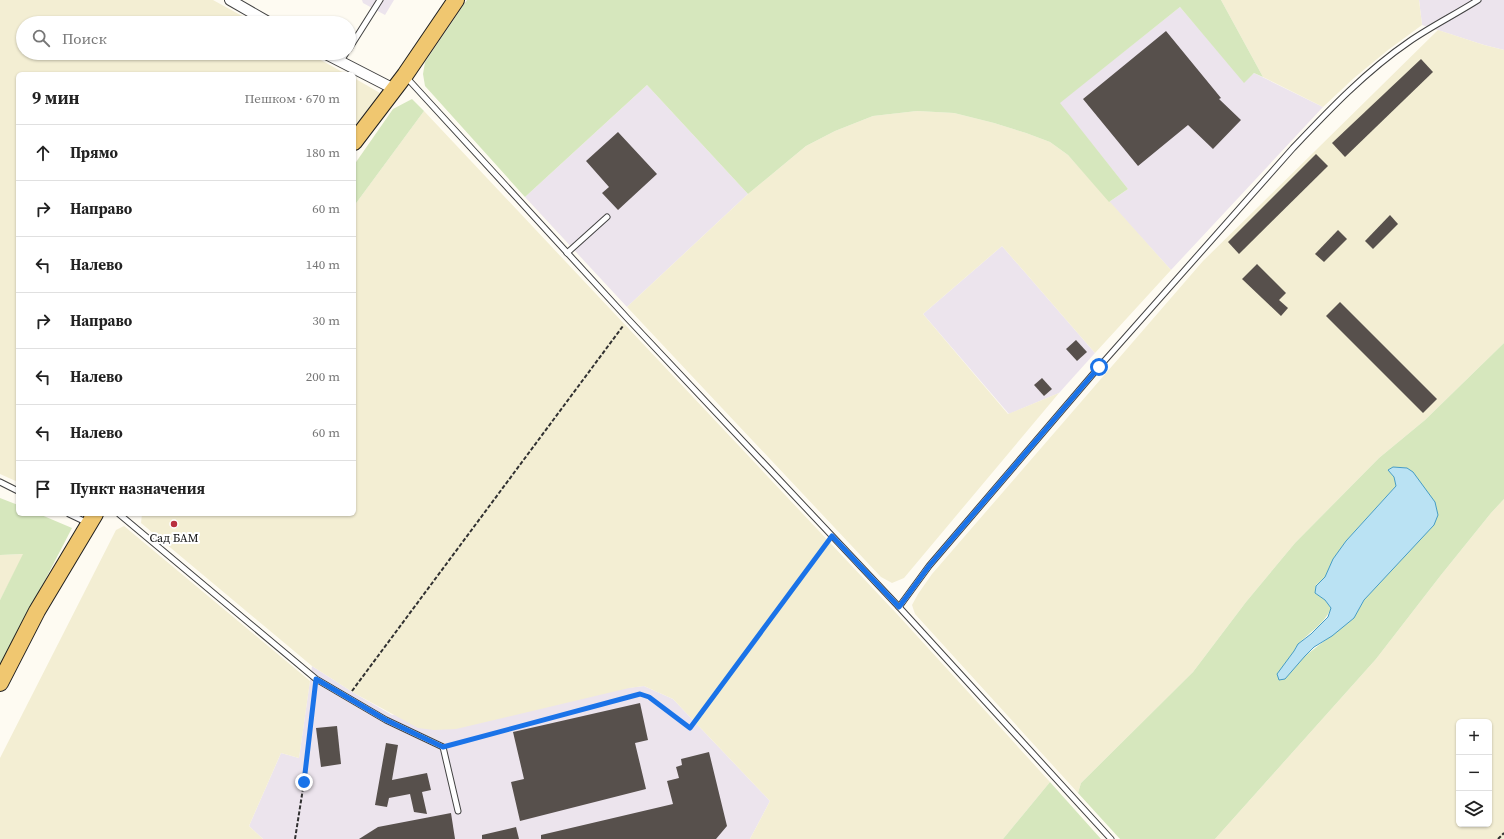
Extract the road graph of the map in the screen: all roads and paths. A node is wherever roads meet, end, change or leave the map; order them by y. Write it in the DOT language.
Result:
graph roads {
  1 [pos="230,0"];
  2 [pos="380,0"];
  3 [pos="456,0"];
  4 [pos="1478,0"];
  5 [pos="258,16"];
  6 [pos="356,38"];
  7 [pos="349,60"];
  8 [pos="405,75"];
  9 [pos="394,89"];
  10 [pos="356,139"];
  11 [pos="607,217"];
  12 [pos="568,253"];
  13 [pos="628,319"];
  14 [pos="0,482"];
  15 [pos="16,490"];
  16 [pos="78,516"];
  17 [pos="122,516"];
  18 [pos="92,519"];
  19 [pos="832,536"];
  20 [pos="899,607"];
  21 [pos="316,679"];
  22 [pos="0,683"];
  23 [pos="347,697"];
  24 [pos="443,747"];
  25 [pos="458,811"];
  26 [pos="1504,833"];
  27 [pos="296,839"];
  28 [pos="1111,839"];
  29 [pos="1498,839"];
  1 -- 5 [label="street"];
  2 -- 6 [label="lane"];
  3 -- 8 [label="main road"];
  4 -- 20 [label="lane"];
  7 -- 9 [label="street"];
  8 -- 9 [label="main road"];
  8 -- 12 [label="lane"];
  9 -- 10 [label="main road"];
  11 -- 12 [label="lane"];
  12 -- 13 [label="lane"];
  13 -- 19 [label="lane"];
  13 -- 23 [label="path"];
  14 -- 15 [label="lane"];
  16 -- 18 [label="lane"];
  17 -- 21 [label="lane"];
  18 -- 22 [label="main road"];
  19 -- 20 [label="lane"];
  19 -- 24 [label="path"];
  20 -- 28 [label="lane"];
  21 -- 23 [label="lane"];
  21 -- 27 [label="path"];
  23 -- 24 [label="lane"];
  24 -- 25 [label="lane"];
  26 -- 29 [label="path"];
}
